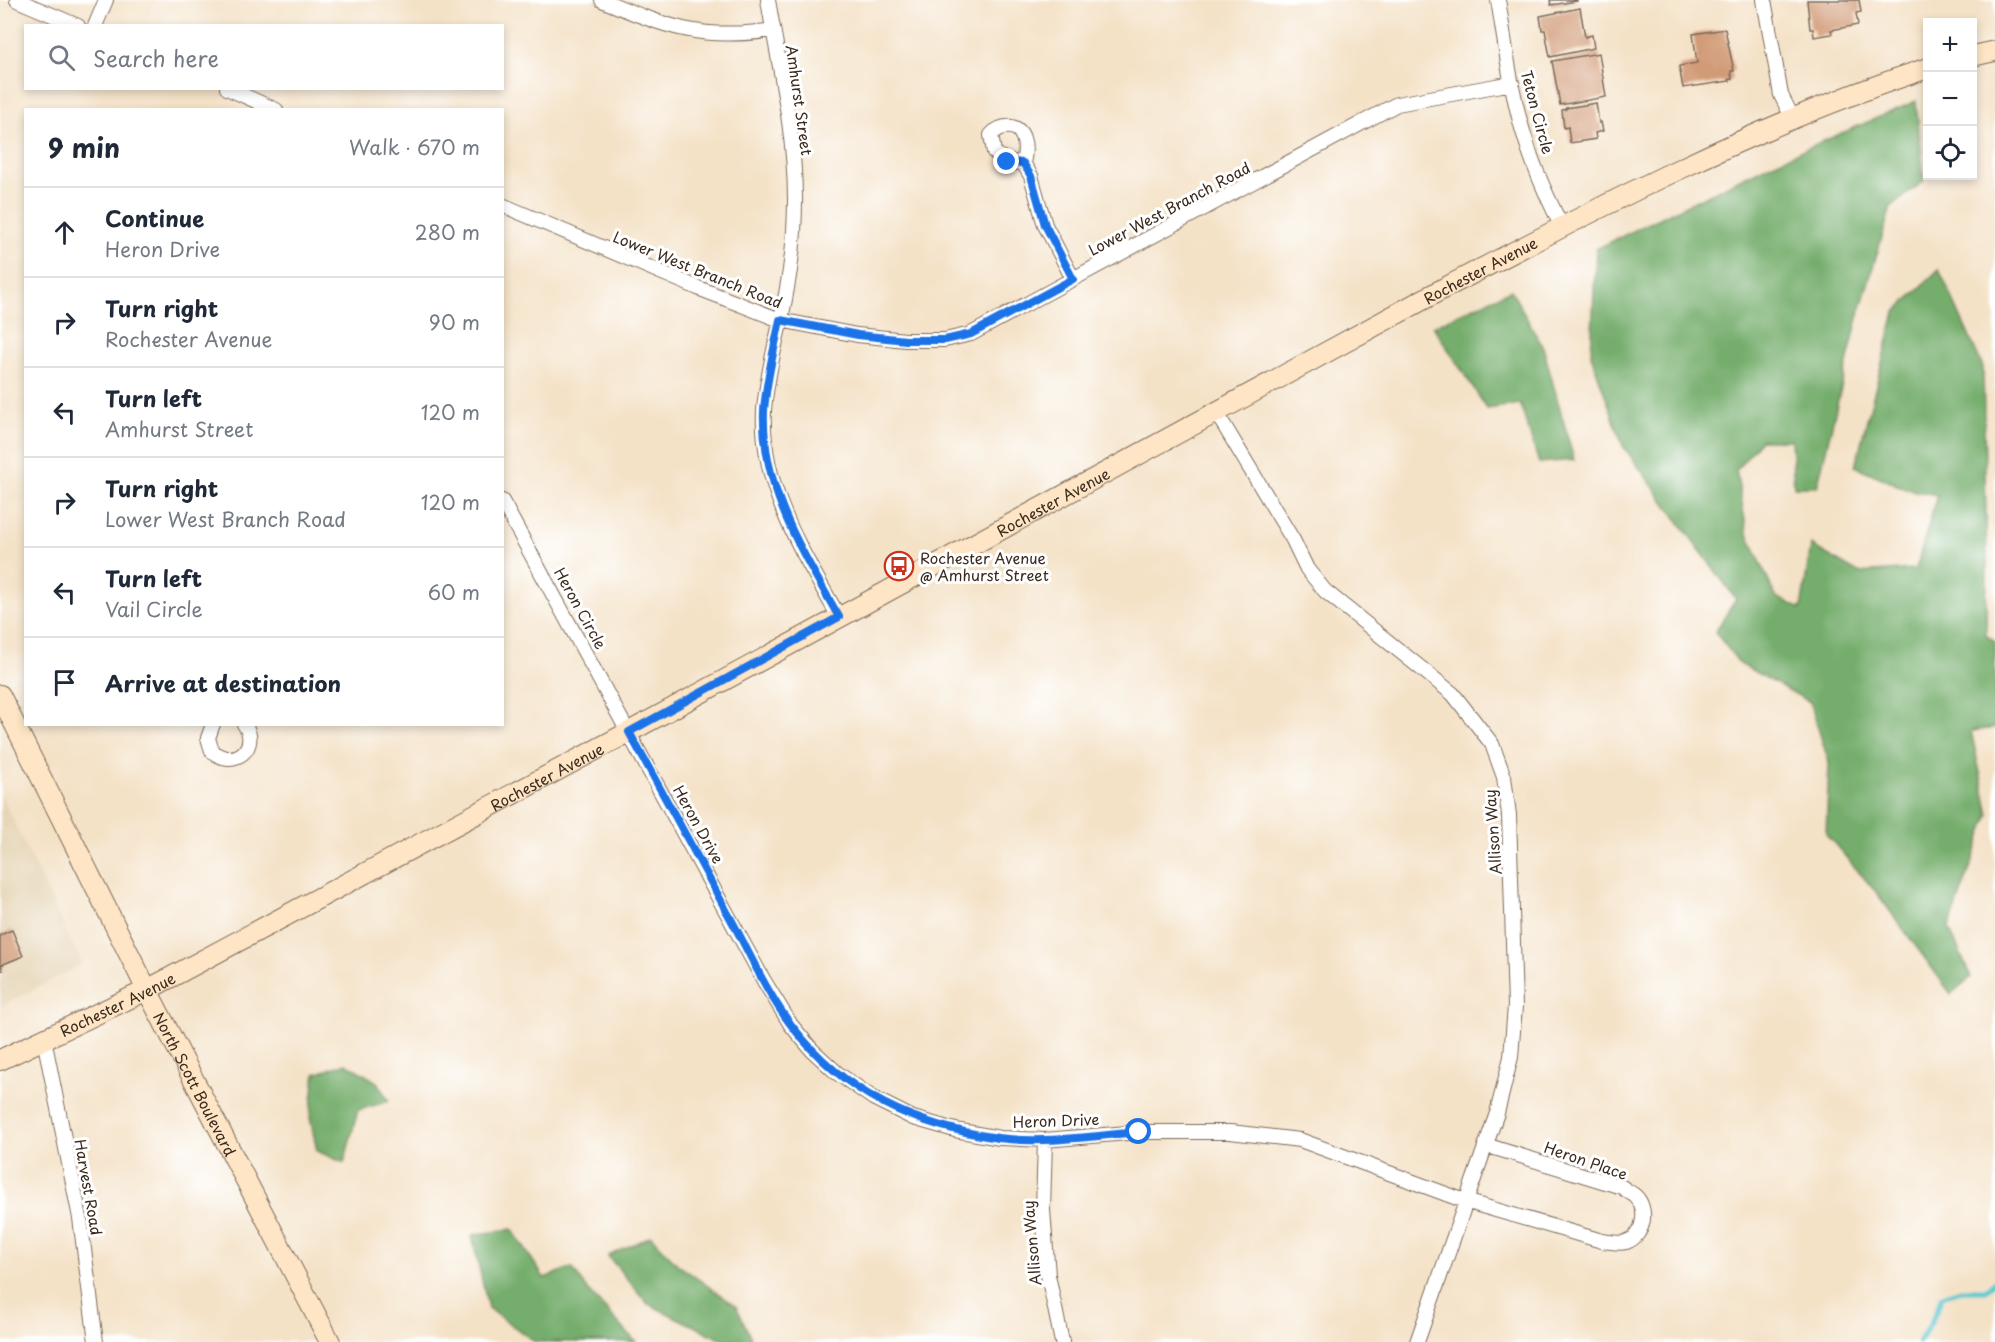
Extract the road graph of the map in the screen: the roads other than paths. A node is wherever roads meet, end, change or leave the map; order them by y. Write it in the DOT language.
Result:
graph roads {
  1 [pos="17,0"];
  2 [pos="106,0"];
  3 [pos="602,0"];
  4 [pos="768,0"];
  5 [pos="1498,0"];
  6 [pos="1764,0"];
  7 [pos="73,24"];
  8 [pos="96,24"];
  9 [pos="773,30"];
  10 [pos="1995,51"];
  11 [pos="1977,55"];
  12 [pos="1923,70"];
  13 [pos="1512,83"];
  14 [pos="231,90"];
  15 [pos="272,108"];
  16 [pos="1793,119"];
  17 [pos="1023,163"];
  18 [pos="504,206"];
  19 [pos="1562,226"];
  20 [pos="1073,279"];
  21 [pos="780,320"];
  22 [pos="1216,412"];
  23 [pos="508,522"];
  24 [pos="839,617"];
  25 [pos="0,695"];
  26 [pos="212,726"];
  27 [pos="245,726"];
  28 [pos="629,732"];
  29 [pos="147,990"];
  30 [pos="44,1039"];
  31 [pos="0,1060"];
  32 [pos="1045,1140"];
  33 [pos="1485,1145"];
  34 [pos="1466,1201"];
  35 [pos="96,1342"];
  36 [pos="330,1342"];
  37 [pos="1062,1342"];
  38 [pos="1417,1342"];
  1 -- 7 [label="street"];
  2 -- 8 [label="street"];
  3 -- 9 [label="street"];
  4 -- 9 [label="street, Amhurst Street"];
  5 -- 13 [label="street, Teton Circle"];
  6 -- 16 [label="street"];
  9 -- 21 [label="street, Amhurst Street"];
  10 -- 11 [label="main road"];
  12 -- 16 [label="main road, Rochester Avenue"];
  13 -- 19 [label="street, Teton Circle"];
  13 -- 20 [label="street, Lower West Branch Road"];
  14 -- 15 [label="street"];
  16 -- 19 [label="main road, Rochester Avenue"];
  17 -- 20 [label="street"];
  18 -- 21 [label="street, Lower West Branch Road"];
  19 -- 22 [label="main road, Rochester Avenue"];
  20 -- 21 [label="street, Lower West Branch Road"];
  21 -- 24 [label="street, Amhurst Street"];
  22 -- 24 [label="main road, Rochester Avenue"];
  22 -- 33 [label="street, Allison Way"];
  23 -- 28 [label="street, Heron Circle"];
  24 -- 28 [label="main road, Rochester Avenue"];
  25 -- 29 [label="main road, North Scott Boulevard"];
  26 -- 27 [label="street"];
  28 -- 29 [label="main road, Rochester Avenue"];
  28 -- 32 [label="street, Heron Drive"];
  29 -- 30 [label="main road, Rochester Avenue"];
  29 -- 36 [label="main road, North Scott Boulevard"];
  30 -- 31 [label="main road, Rochester Avenue"];
  30 -- 35 [label="street, Harvest Road"];
  32 -- 34 [label="street, Heron Drive"];
  32 -- 37 [label="street, Allison Way"];
  33 -- 34 [label="street, Allison Way"];
  33 -- 34 [label="street, Heron Place"];
  34 -- 38 [label="street, Allison Way"];
}
